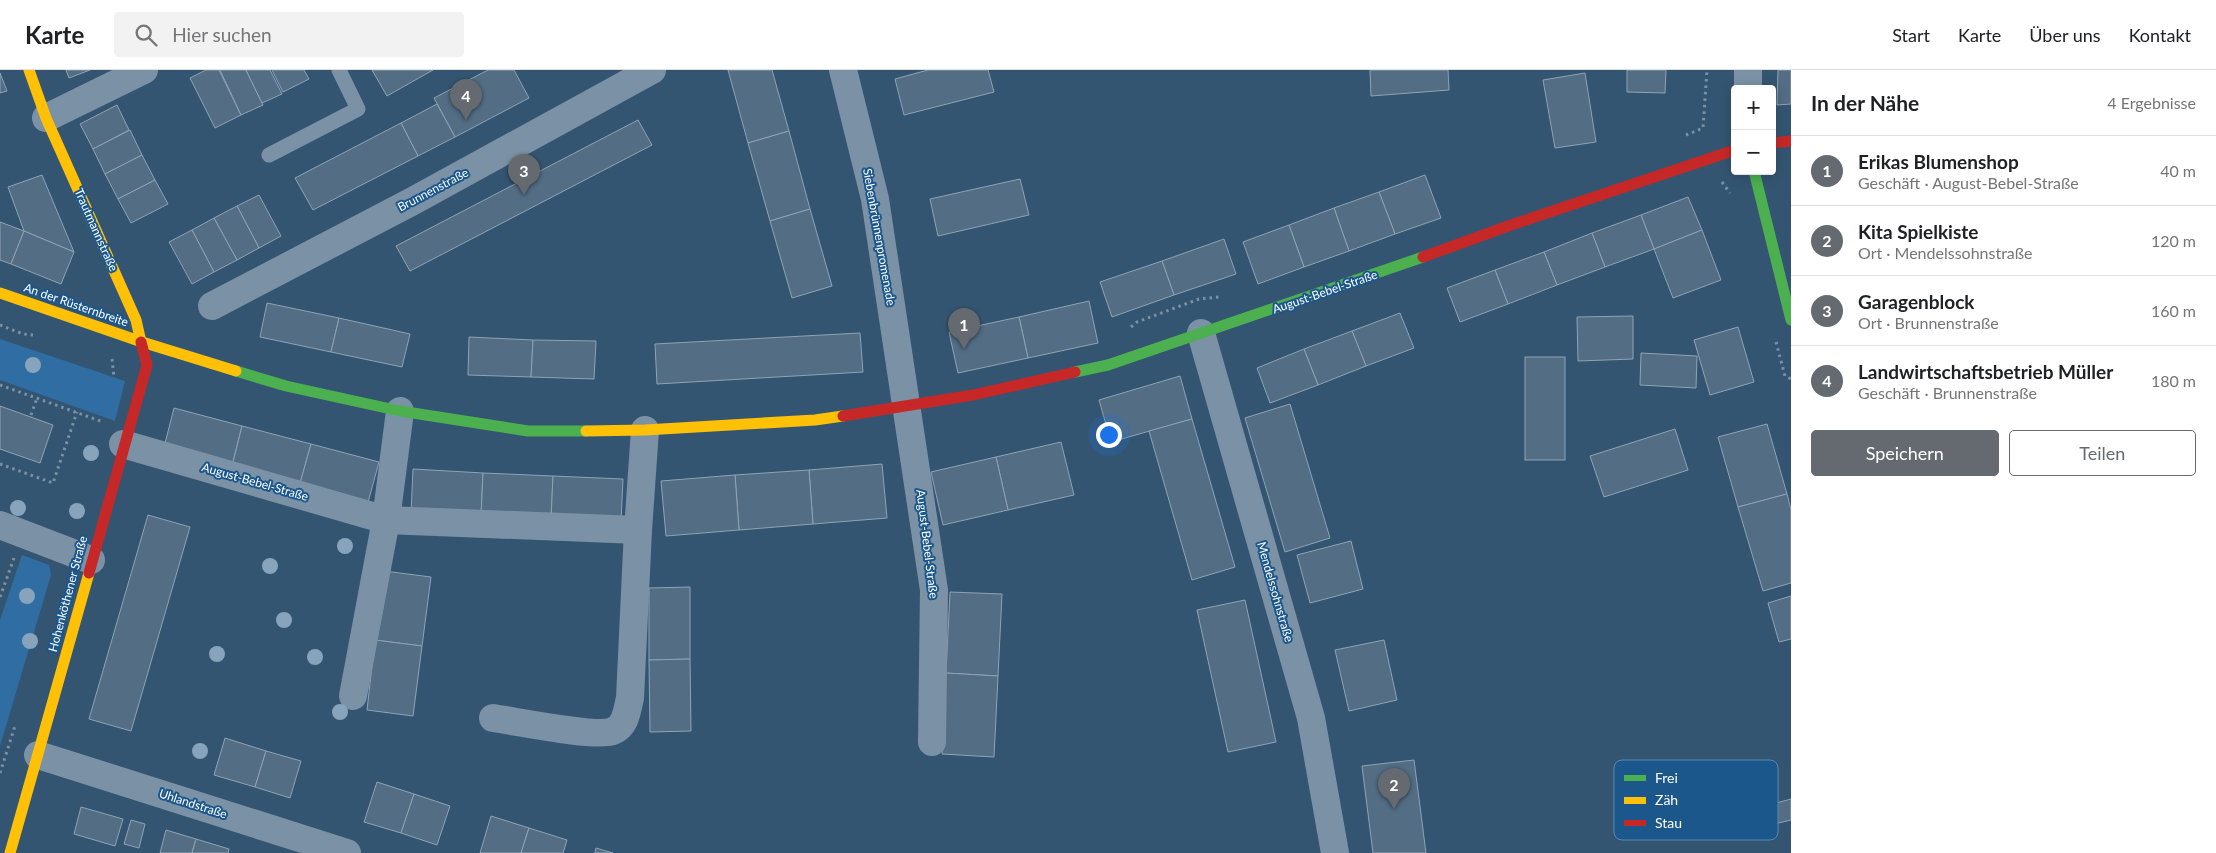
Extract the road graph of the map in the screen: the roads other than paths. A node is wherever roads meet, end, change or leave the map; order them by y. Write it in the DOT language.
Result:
graph roads {
  1 [pos="29,70"];
  2 [pos="144,70"];
  3 [pos="339,70"];
  4 [pos="652,70"];
  5 [pos="843,70"];
  6 [pos="1748,70"];
  7 [pos="1748,85"];
  8 [pos="46,118"];
  9 [pos="1791,141"];
  10 [pos="1776,143"];
  11 [pos="1731,151"];
  12 [pos="269,155"];
  13 [pos="1755,175"];
  14 [pos="0,293"];
  15 [pos="212,306"];
  16 [pos="1791,320"];
  17 [pos="1202,333"];
  18 [pos="142,342"];
  19 [pos="908,406"];
  20 [pos="400,411"];
  21 [pos="646,430"];
  22 [pos="125,438"];
  23 [pos="386,520"];
  24 [pos="11,529"];
  25 [pos="638,530"];
  26 [pos="91,560"];
  27 [pos="353,696"];
  28 [pos="493,718"];
  29 [pos="932,742"];
  30 [pos="38,755"];
  31 [pos="10,853"];
  32 [pos="347,853"];
  33 [pos="1335,853"];
  1 -- 8 [label="main road, Trautmannstraße"];
  2 -- 8 [label="street"];
  3 -- 12 [label="lane"];
  4 -- 15 [label="street, Brunnenstraße"];
  5 -- 19 [label="street, Siebenbrünnenpromenade"];
  6 -- 7 [label="street"];
  8 -- 18 [label="main road, Trautmannstraße"];
  9 -- 10 [label="main road"];
  11 -- 17 [label="main road, August-Bebel-Straße"];
  13 -- 16 [label="main road"];
  14 -- 18 [label="main road, An der Rüsternbreite"];
  17 -- 19 [label="main road, August-Bebel-Straße"];
  17 -- 33 [label="street, Mendelssohnstraße"];
  18 -- 20 [label="main road, August-Bebel-Straße"];
  18 -- 22 [label="main road, Hohenköthener Straße"];
  19 -- 21 [label="main road, August-Bebel-Straße"];
  19 -- 29 [label="street, August-Bebel-Straße"];
  20 -- 21 [label="main road, August-Bebel-Straße"];
  20 -- 23 [label="street"];
  21 -- 25 [label="street"];
  22 -- 23 [label="street, August-Bebel-Straße"];
  22 -- 26 [label="main road, Hohenköthener Straße"];
  23 -- 25 [label="street, August-Bebel-Straße"];
  23 -- 27 [label="street"];
  24 -- 26 [label="street"];
  25 -- 28 [label="street"];
  26 -- 30 [label="main road, Hohenköthener Straße"];
  30 -- 31 [label="main road, Hohenköthener Straße"];
  30 -- 32 [label="street, Uhlandstraße"];
}
